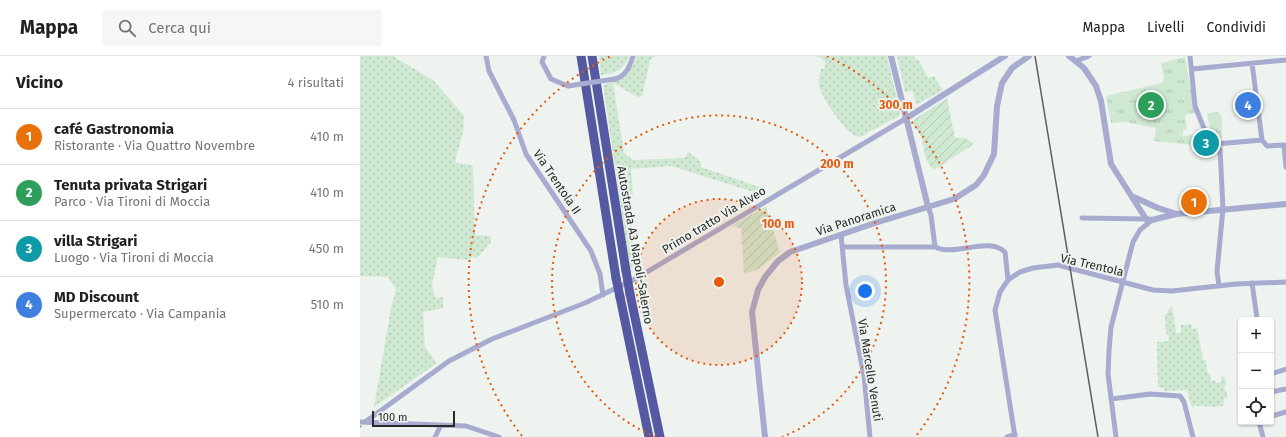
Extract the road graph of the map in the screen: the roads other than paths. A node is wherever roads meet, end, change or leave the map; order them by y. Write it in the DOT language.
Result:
graph roads {
  1 [pos="486,56"];
  2 [pos="544,56"];
  3 [pos="581,56"];
  4 [pos="592,56"];
  5 [pos="634,56"];
  6 [pos="891,56"];
  7 [pos="1005,56"];
  8 [pos="1029,56"];
  9 [pos="1069,56"];
  10 [pos="1089,56"];
  11 [pos="1190,56"];
  12 [pos="1286,60"];
  13 [pos="1076,61"];
  14 [pos="1252,63"];
  15 [pos="1192,69"];
  16 [pos="905,119"];
  17 [pos="1262,140"];
  18 [pos="1216,144"];
  19 [pos="1286,167"];
  20 [pos="1131,195"];
  21 [pos="1149,204"];
  22 [pos="1286,204"];
  23 [pos="928,207"];
  24 [pos="1158,208"];
  25 [pos="1223,209"];
  26 [pos="1176,214"];
  27 [pos="1082,218"];
  28 [pos="1148,218"];
  29 [pos="1140,230"];
  30 [pos="840,235"];
  31 [pos="842,247"];
  32 [pos="935,247"];
  33 [pos="1008,280"];
  34 [pos="1123,282"];
  35 [pos="1286,282"];
  36 [pos="1252,283"];
  37 [pos="1219,286"];
  38 [pos="603,296"];
  39 [pos="1257,317"];
  40 [pos="1286,369"];
  41 [pos="1274,373"];
  42 [pos="1286,389"];
  43 [pos="1274,391"];
  44 [pos="1111,399"];
  45 [pos="1286,412"];
  46 [pos="1274,415"];
  47 [pos="362,422"];
  48 [pos="1260,425"];
  49 [pos="440,427"];
  50 [pos="1015,435"];
  51 [pos="435,437"];
  52 [pos="499,437"];
  53 [pos="649,437"];
  54 [pos="660,437"];
  55 [pos="765,437"];
  56 [pos="870,437"];
  57 [pos="1006,437"];
  58 [pos="1116,437"];
  59 [pos="1193,437"];
  60 [pos="1263,437"];
  1 -- 38 [label="street, Via Trentola II"];
  2 -- 5 [label="street, bridge"];
  3 -- 53 [label="highway, Autostrada A3 Napoli-Salerno, bridge"];
  4 -- 54 [label="highway, Autostrada A3 Napoli-Salerno, bridge"];
  6 -- 16 [label="street"];
  7 -- 16 [label="street, Primo tratto Via Alveo"];
  8 -- 23 [label="street, Via Panoramica"];
  9 -- 13 [label="street"];
  10 -- 13 [label="street"];
  11 -- 15 [label="street"];
  12 -- 14 [label="street"];
  13 -- 20 [label="street"];
  14 -- 15 [label="street"];
  14 -- 17 [label="street"];
  15 -- 18 [label="street"];
  16 -- 23 [label="street"];
  16 -- 38 [label="street, Primo tratto Via Alveo"];
  17 -- 18 [label="street"];
  17 -- 19 [label="street"];
  18 -- 25 [label="street"];
  20 -- 21 [label="street"];
  20 -- 28 [label="street"];
  21 -- 24 [label="street"];
  21 -- 28 [label="street"];
  22 -- 25 [label="street"];
  23 -- 30 [label="street, Via Panoramica"];
  23 -- 32 [label="street"];
  24 -- 26 [label="street"];
  24 -- 28 [label="street"];
  25 -- 26 [label="street"];
  25 -- 37 [label="street"];
  26 -- 28 [label="street"];
  27 -- 28 [label="street"];
  28 -- 29 [label="street"];
  28 -- 29 [label="street"];
  29 -- 34 [label="street"];
  30 -- 31 [label="street, Via Marcello Venuti"];
  30 -- 55 [label="street, Via Panoramica"];
  31 -- 32 [label="street"];
  31 -- 56 [label="street, Via Marcello Venuti"];
  32 -- 33 [label="street"];
  33 -- 34 [label="street, Via Trentola"];
  33 -- 50 [label="street"];
  34 -- 37 [label="street, Via Trentola"];
  34 -- 44 [label="street"];
  35 -- 36 [label="street, Via Trentola"];
  36 -- 37 [label="street, Via Trentola"];
  36 -- 39 [label="street"];
  38 -- 47 [label="street, Primo tratto Via Alveo"];
  40 -- 41 [label="street"];
  42 -- 43 [label="street"];
  44 -- 58 [label="street"];
  44 -- 59 [label="street"];
  45 -- 46 [label="street"];
  47 -- 49 [label="street"];
  48 -- 60 [label="street"];
  49 -- 51 [label="street"];
  49 -- 52 [label="street"];
  50 -- 57 [label="street"];
}
